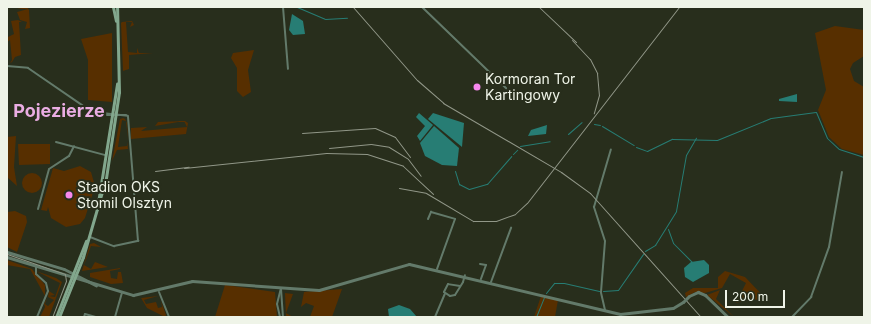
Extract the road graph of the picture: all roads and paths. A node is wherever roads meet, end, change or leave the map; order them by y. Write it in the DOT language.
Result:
graph roads {
  1 [pos="113,7"];
  2 [pos="117,7"];
  3 [pos="283,7"];
  4 [pos="422,7"];
  5 [pos="116,21"];
  6 [pos="7,66"];
  7 [pos="288,69"];
  8 [pos="506,88"];
  9 [pos="114,115"];
  10 [pos="128,117"];
  11 [pos="132,119"];
  12 [pos="56,142"];
  13 [pos="74,146"];
  14 [pos="107,148"];
  15 [pos="611,149"];
  16 [pos="100,151"];
  17 [pos="106,155"];
  18 [pos="842,172"];
  19 [pos="38,209"];
  20 [pos="428,219"];
  21 [pos="511,228"];
  22 [pos="90,237"];
  23 [pos="7,252"];
  24 [pos="23,256"];
  25 [pos="7,257"];
  26 [pos="20,261"];
  27 [pos="46,263"];
  28 [pos="480,264"];
  29 [pos="36,265"];
  30 [pos="43,268"];
  31 [pos="437,269"];
  32 [pos="73,274"];
  33 [pos="77,276"];
  34 [pos="465,276"];
  35 [pos="71,279"];
  36 [pos="481,279"];
  37 [pos="75,280"];
  38 [pos="491,282"];
  39 [pos="98,286"];
  40 [pos="456,286"];
  41 [pos="460,286"];
  42 [pos="281,288"];
  43 [pos="457,290"];
  44 [pos="159,292"];
  45 [pos="122,293"];
  46 [pos="445,294"];
  47 [pos="605,310"];
  48 [pos="619,316"];
  49 [pos="37,317"];
  50 [pos="57,317"];
  51 [pos="84,317"];
  52 [pos="96,317"];
  53 [pos="115,317"];
  54 [pos="169,317"];
  55 [pos="281,317"];
  56 [pos="435,317"];
  57 [pos="728,317"];
  58 [pos="792,317"];
  1 -- 5 [label="main road"];
  2 -- 5 [label="main road"];
  3 -- 7 [label="street"];
  4 -- 8 [label="street"];
  5 -- 9 [label="main road"];
  6 -- 9 [label="street"];
  9 -- 10 [label="street"];
  9 -- 14 [label="main road"];
  9 -- 22 [label="main road"];
  10 -- 11 [label="street"];
  10 -- 22 [label="street"];
  12 -- 13 [label="street"];
  13 -- 16 [label="street"];
  13 -- 19 [label="street"];
  14 -- 16 [label="street"];
  14 -- 17 [label="main road"];
  15 -- 47 [label="street"];
  16 -- 17 [label="street"];
  17 -- 32 [label="main road"];
  18 -- 58 [label="street"];
  20 -- 31 [label="street"];
  21 -- 38 [label="street"];
  22 -- 33 [label="main road"];
  23 -- 24 [label="street"];
  24 -- 26 [label="street"];
  24 -- 27 [label="street"];
  25 -- 26 [label="street"];
  26 -- 29 [label="street"];
  27 -- 30 [label="street"];
  27 -- 32 [label="street"];
  28 -- 36 [label="street"];
  29 -- 30 [label="street"];
  29 -- 49 [label="street"];
  30 -- 35 [label="street"];
  31 -- 34 [label="street"];
  31 -- 42 [label="street"];
  32 -- 33 [label="street"];
  32 -- 35 [label="main road"];
  33 -- 37 [label="main road"];
  33 -- 39 [label="street"];
  34 -- 36 [label="street"];
  34 -- 41 [label="street"];
  35 -- 37 [label="street"];
  35 -- 50 [label="main road"];
  36 -- 38 [label="street"];
  37 -- 39 [label="street"];
  37 -- 50 [label="main road"];
  38 -- 47 [label="street"];
  39 -- 45 [label="street"];
  40 -- 41 [label="street"];
  40 -- 43 [label="street"];
  40 -- 46 [label="street"];
  41 -- 43 [label="street"];
  42 -- 44 [label="street"];
  42 -- 55 [label="street"];
  43 -- 46 [label="street"];
  44 -- 45 [label="street"];
  44 -- 54 [label="street"];
  45 -- 53 [label="street"];
  46 -- 56 [label="street"];
  47 -- 48 [label="street"];
  48 -- 57 [label="street, bridge"];
  51 -- 52 [label="street"];
}
